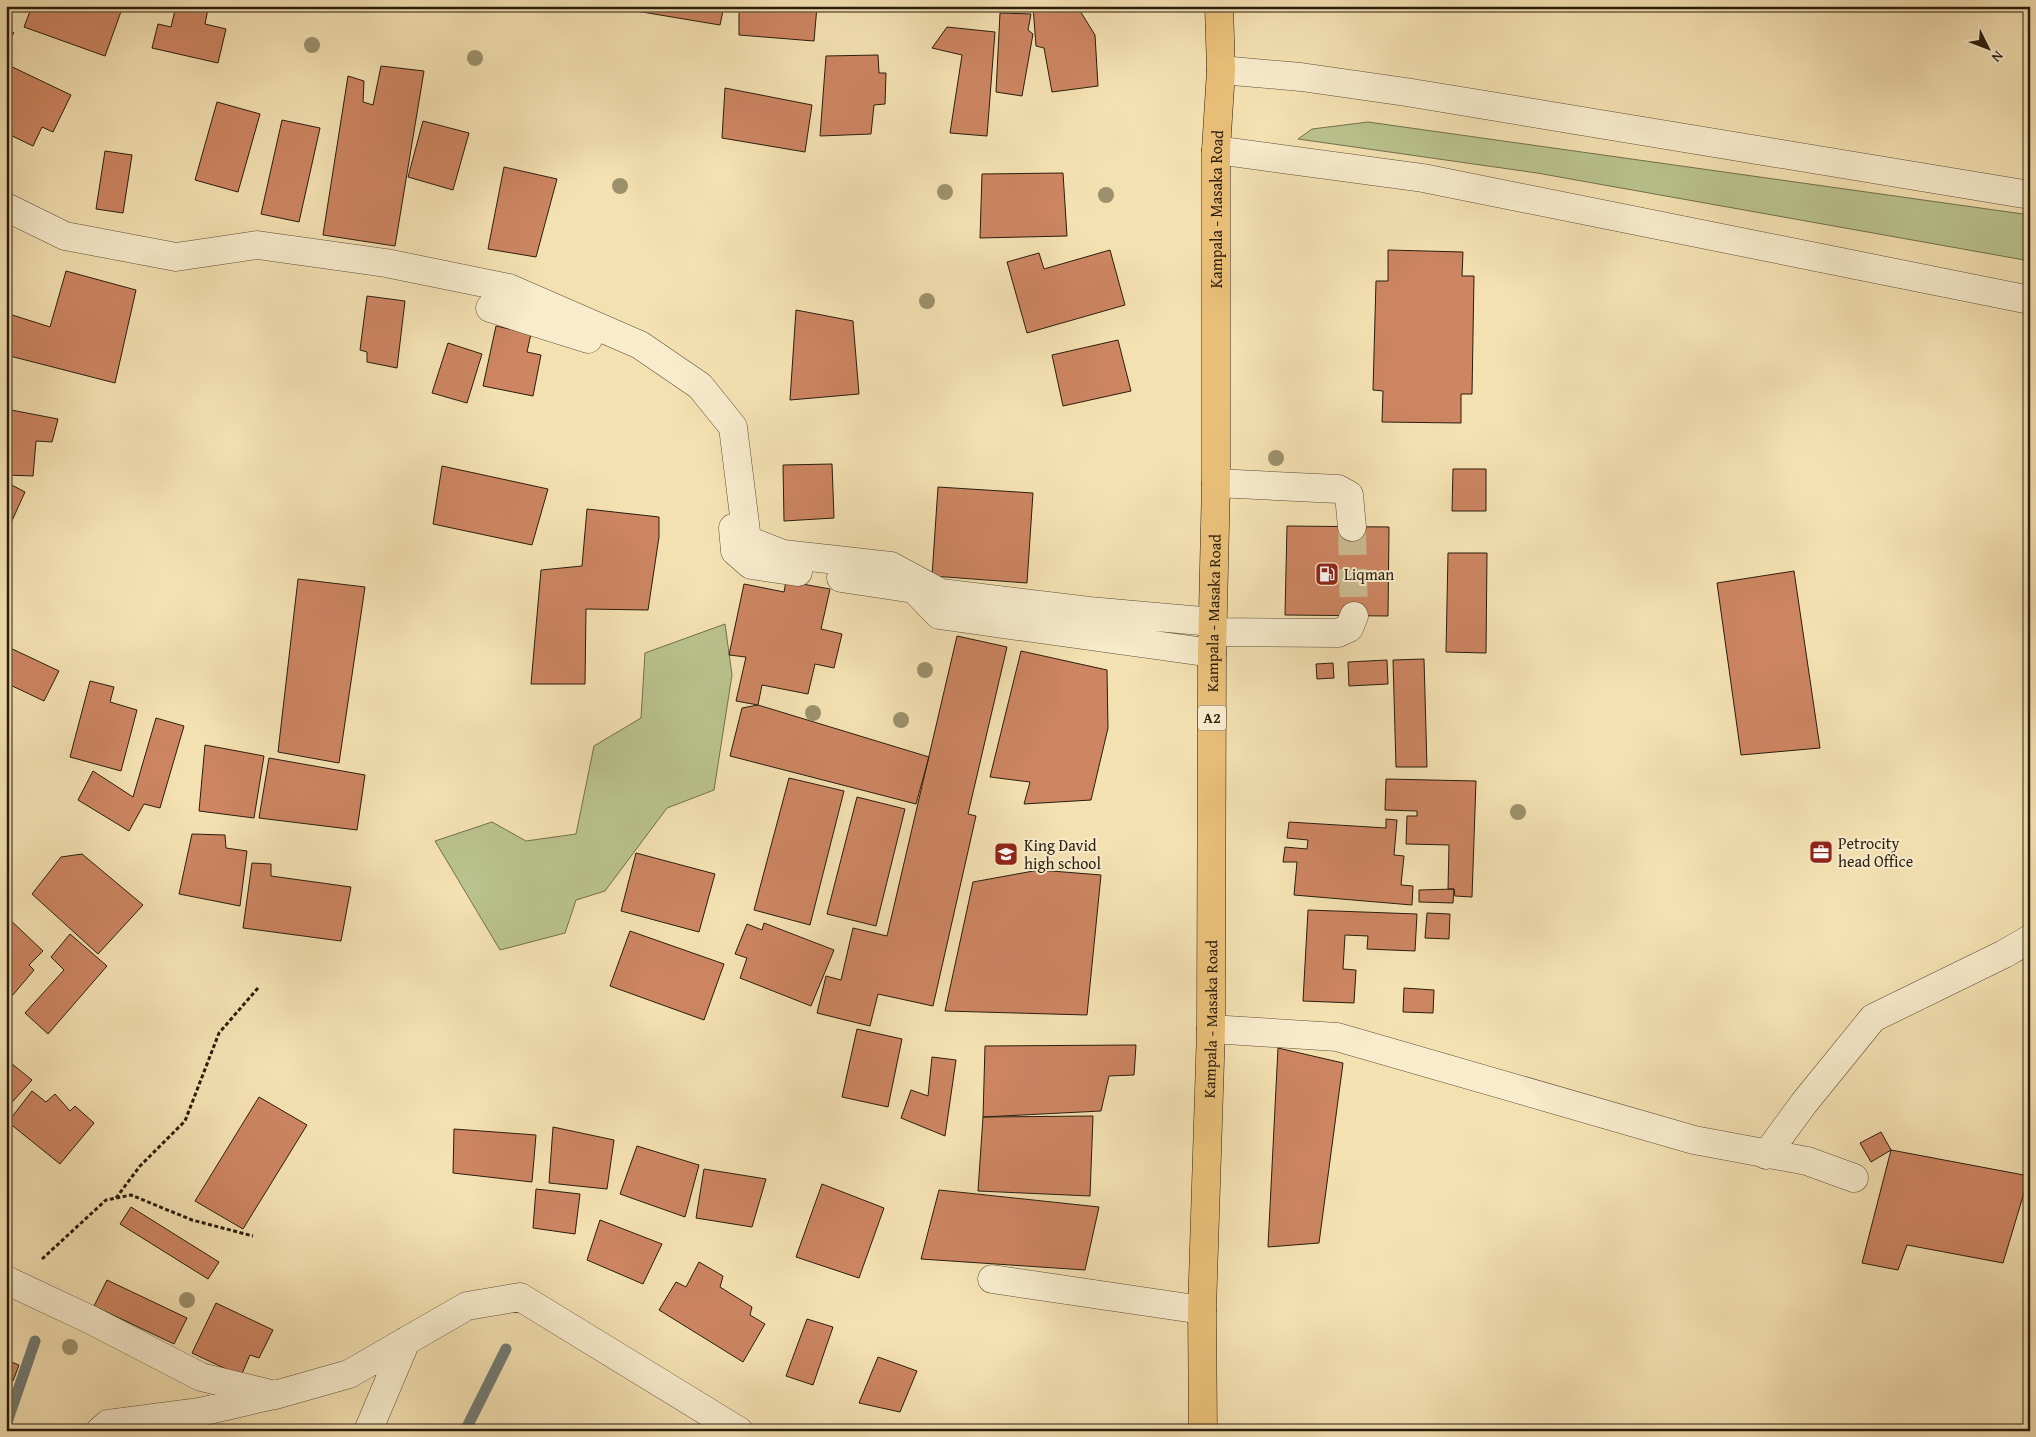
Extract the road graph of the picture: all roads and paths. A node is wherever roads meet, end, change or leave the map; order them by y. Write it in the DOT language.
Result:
graph roads {
  1 [pos="1219,6"];
  2 [pos="1220,70"];
  3 [pos="1216,150"];
  4 [pos="2030,195"];
  5 [pos="6,208"];
  6 [pos="2030,300"];
  7 [pos="490,308"];
  8 [pos="1216,482"];
  9 [pos="1352,527"];
  10 [pos="1354,616"];
  11 [pos="1213,636"];
  12 [pos="2030,938"];
  13 [pos="258,988"];
  14 [pos="1211,1029"];
  15 [pos="1766,1155"];
  16 [pos="1854,1178"];
  17 [pos="116,1198"];
  18 [pos="253,1236"];
  19 [pos="39,1262"];
  20 [pos="992,1279"];
  21 [pos="6,1280"];
  22 [pos="1202,1310"];
  23 [pos="406,1342"];
  24 [pos="275,1395"];
  25 [pos="100,1431"];
  26 [pos="368,1431"];
  27 [pos="739,1431"];
  28 [pos="1203,1431"];
  1 -- 2 [label="highway, Kampala - Masaka Road / A2"];
  2 -- 3 [label="highway, Kampala - Masaka Road / A2"];
  2 -- 4 [label="street"];
  3 -- 6 [label="street"];
  3 -- 8 [label="highway, Kampala - Masaka Road / A2"];
  5 -- 11 [label="street"];
  7 -- 11 [label="street"];
  8 -- 9 [label="street"];
  8 -- 11 [label="highway, Kampala - Masaka Road / A2"];
  10 -- 11 [label="street"];
  11 -- 14 [label="highway, Kampala - Masaka Road / A2"];
  12 -- 15 [label="street"];
  13 -- 17 [label="path"];
  14 -- 15 [label="street"];
  14 -- 22 [label="highway, Kampala - Masaka Road / A2"];
  15 -- 16 [label="street"];
  17 -- 18 [label="path"];
  17 -- 19 [label="path"];
  20 -- 22 [label="street"];
  21 -- 24 [label="street"];
  22 -- 28 [label="highway, Kampala - Masaka Road / A2"];
  23 -- 24 [label="street"];
  23 -- 26 [label="street"];
  23 -- 27 [label="street"];
  24 -- 25 [label="street"];
}
